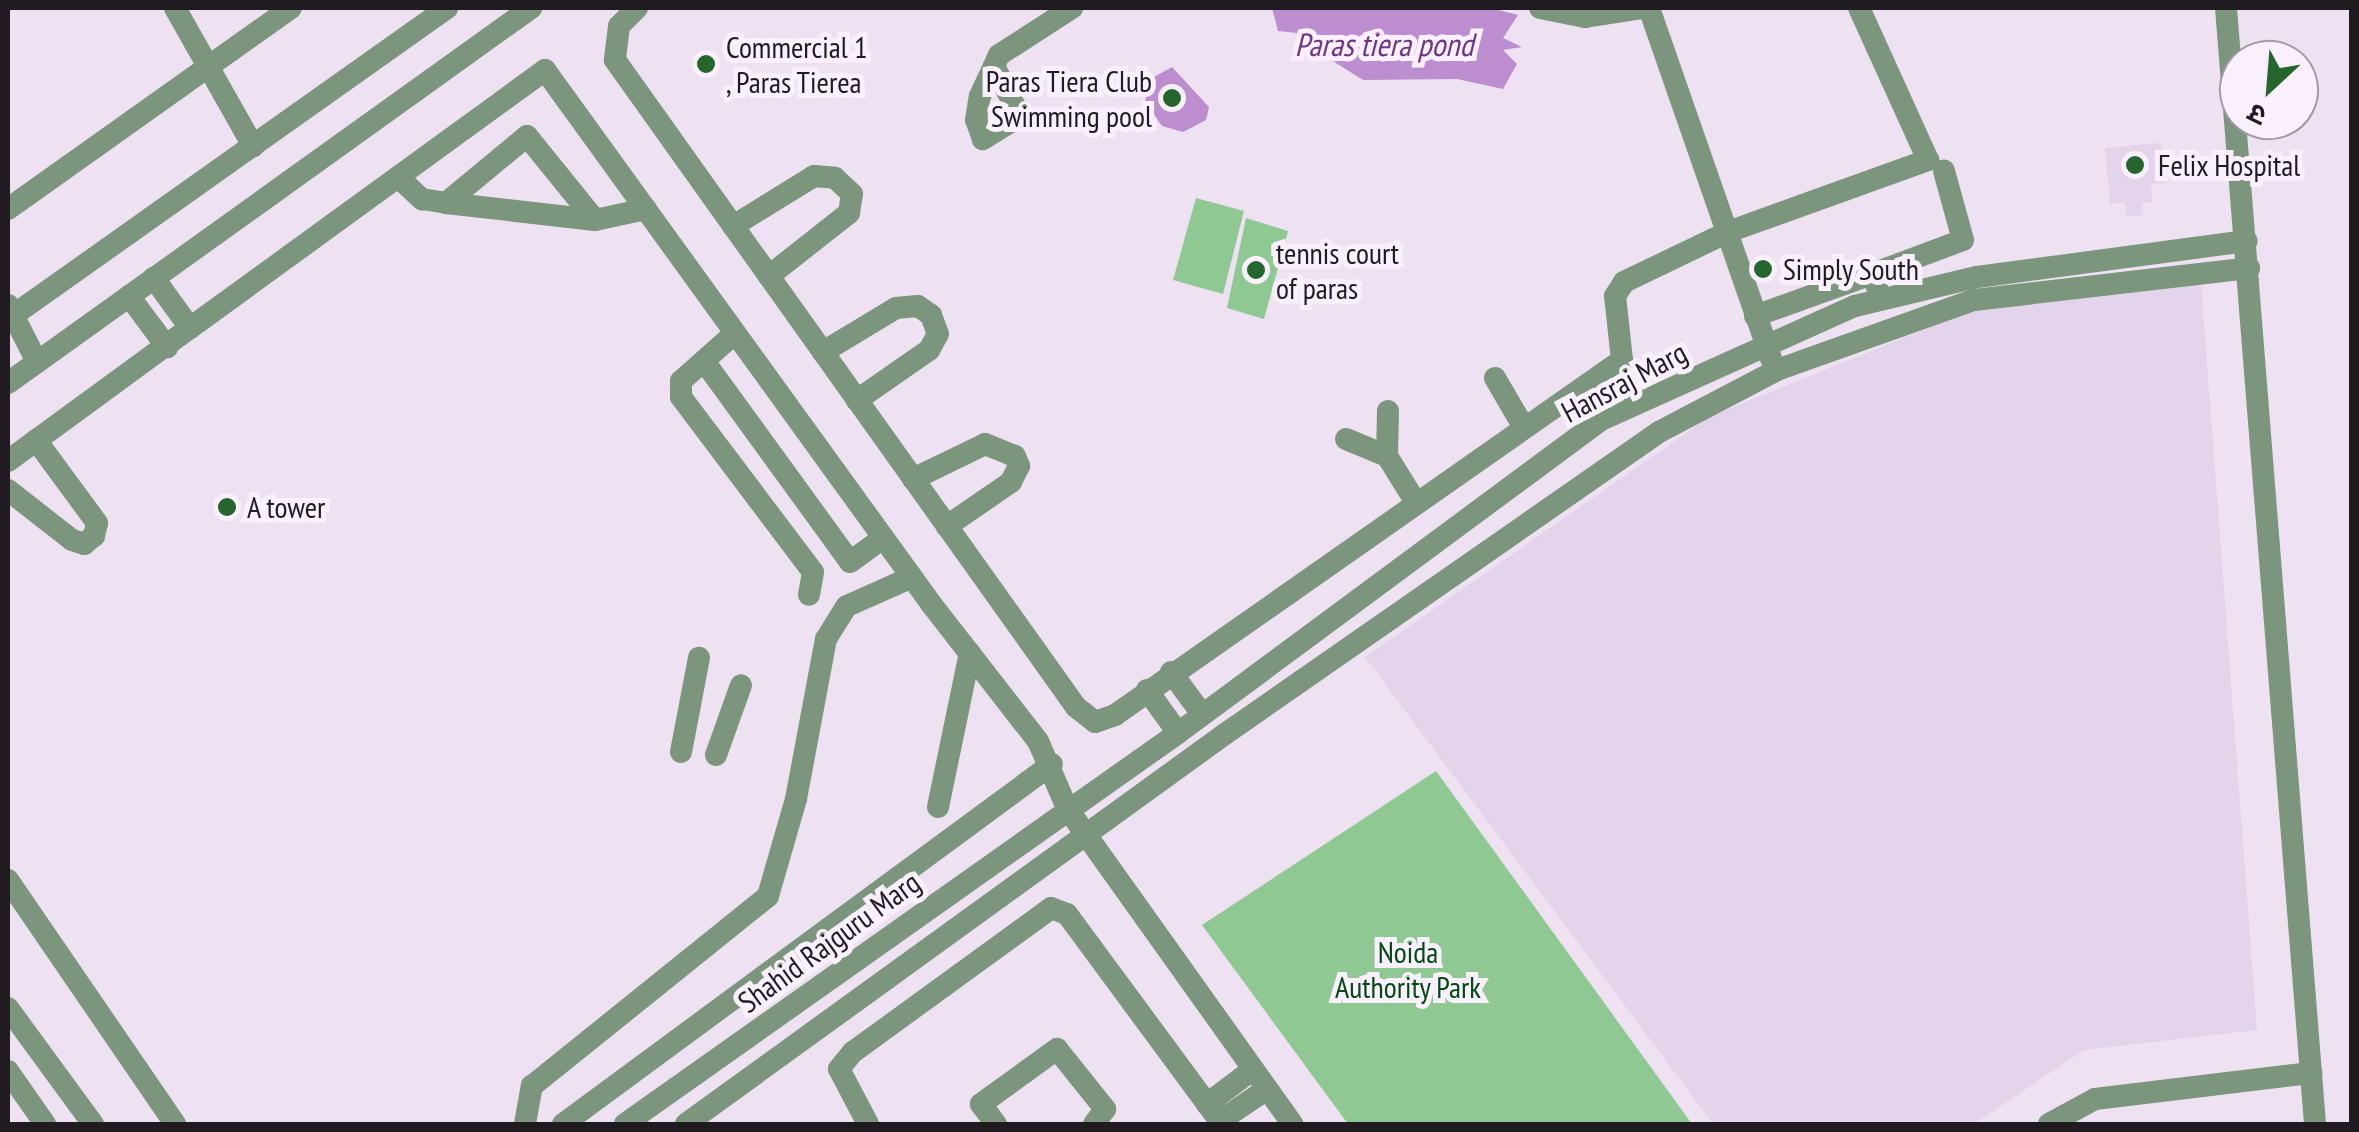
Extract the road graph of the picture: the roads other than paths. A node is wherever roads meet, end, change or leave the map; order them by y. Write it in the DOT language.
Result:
graph roads {
  1 [pos="175,8"];
  2 [pos="291,8"];
  3 [pos="447,8"];
  4 [pos="531,8"];
  5 [pos="637,8"];
  6 [pos="1072,8"];
  7 [pos="1540,8"];
  8 [pos="1646,8"];
  9 [pos="1860,8"];
  10 [pos="2226,8"];
  11 [pos="994,66"];
  12 [pos="208,67"];
  13 [pos="253,146"];
  14 [pos="1944,170"];
  15 [pos="398,177"];
  16 [pos="446,203"];
  17 [pos="646,209"];
  18 [pos="8,210"];
  19 [pos="595,220"];
  20 [pos="733,226"];
  21 [pos="1728,232"];
  22 [pos="2247,240"];
  23 [pos="2249,268"];
  24 [pos="1872,274"];
  25 [pos="768,276"];
  26 [pos="154,278"];
  27 [pos="129,296"];
  28 [pos="1882,300"];
  29 [pos="9,314"];
  30 [pos="1755,316"];
  31 [pos="190,328"];
  32 [pos="734,334"];
  33 [pos="1764,345"];
  34 [pos="166,346"];
  35 [pos="823,352"];
  36 [pos="704,361"];
  37 [pos="37,362"];
  38 [pos="1777,370"];
  39 [pos="1495,378"];
  40 [pos="8,383"];
  41 [pos="857,400"];
  42 [pos="1388,411"];
  43 [pos="1523,426"];
  44 [pos="1346,439"];
  45 [pos="36,440"];
  46 [pos="1387,456"];
  47 [pos="8,461"];
  48 [pos="913,478"];
  49 [pos="8,490"];
  50 [pos="1414,502"];
  51 [pos="947,526"];
  52 [pos="884,538"];
  53 [pos="912,577"];
  54 [pos="809,595"];
  55 [pos="970,653"];
  56 [pos="698,658"];
  57 [pos="1171,672"];
  58 [pos="742,685"];
  59 [pos="1147,690"];
  60 [pos="1202,714"];
  61 [pos="1178,732"];
  62 [pos="681,752"];
  63 [pos="716,755"];
  64 [pos="1052,764"];
  65 [pos="938,807"];
  66 [pos="1067,808"];
  67 [pos="1086,836"];
  68 [pos="8,880"];
  69 [pos="8,1008"];
  70 [pos="816,1030"];
  71 [pos="839,1069"];
  72 [pos="1252,1070"];
  73 [pos="8,1072"];
  74 [pos="2311,1072"];
  75 [pos="1266,1090"];
  76 [pos="1216,1117"];
  77 [pos="45,1124"];
  78 [pos="93,1124"];
  79 [pos="175,1124"];
  80 [pos="526,1124"];
  81 [pos="563,1124"];
  82 [pos="625,1124"];
  83 [pos="686,1124"];
  84 [pos="868,1124"];
  85 [pos="996,1124"];
  86 [pos="1094,1124"];
  87 [pos="1292,1124"];
  88 [pos="2049,1124"];
  89 [pos="2314,1124"];
  1 -- 12 [label="street"];
  2 -- 12 [label="street"];
  3 -- 13 [label="street"];
  4 -- 26 [label="street"];
  5 -- 20 [label="street"];
  6 -- 11 [label="street"];
  7 -- 8 [label="street"];
  8 -- 21 [label="street"];
  9 -- 21 [label="street"];
  10 -- 22 [label="street"];
  12 -- 13 [label="street"];
  12 -- 18 [label="street"];
  13 -- 29 [label="street"];
  14 -- 24 [label="street"];
  15 -- 16 [label="street"];
  15 -- 17 [label="street"];
  15 -- 31 [label="street"];
  16 -- 19 [label="street"];
  16 -- 19 [label="street"];
  17 -- 19 [label="street"];
  17 -- 32 [label="street"];
  20 -- 25 [label="street"];
  20 -- 25 [label="street"];
  21 -- 30 [label="street"];
  21 -- 43 [label="street"];
  22 -- 23 [label="street"];
  22 -- 28 [label="street, Hansraj Marg"];
  23 -- 38 [label="street, Hansraj Marg"];
  23 -- 74 [label="street"];
  24 -- 28 [label="street"];
  24 -- 30 [label="street"];
  25 -- 35 [label="street"];
  26 -- 27 [label="street"];
  26 -- 31 [label="street"];
  27 -- 34 [label="street"];
  27 -- 37 [label="street"];
  28 -- 33 [label="street, Hansraj Marg"];
  29 -- 37 [label="street"];
  30 -- 33 [label="street"];
  31 -- 34 [label="street"];
  32 -- 36 [label="street"];
  32 -- 52 [label="street"];
  33 -- 38 [label="street"];
  33 -- 60 [label="street, Hansraj Marg"];
  34 -- 45 [label="street"];
  35 -- 41 [label="street"];
  35 -- 41 [label="street"];
  36 -- 52 [label="street"];
  36 -- 54 [label="street"];
  37 -- 40 [label="street"];
  38 -- 67 [label="street, Hansraj Marg"];
  39 -- 43 [label="street"];
  41 -- 48 [label="street"];
  42 -- 46 [label="street"];
  43 -- 50 [label="street"];
  44 -- 46 [label="street"];
  45 -- 47 [label="street"];
  45 -- 49 [label="street"];
  46 -- 50 [label="street"];
  48 -- 51 [label="street"];
  48 -- 51 [label="street"];
  50 -- 57 [label="street"];
  51 -- 59 [label="street"];
  52 -- 53 [label="street"];
  53 -- 55 [label="street"];
  53 -- 80 [label="street"];
  55 -- 64 [label="street"];
  55 -- 65 [label="street"];
  56 -- 62 [label="street"];
  57 -- 59 [label="street"];
  57 -- 60 [label="street"];
  58 -- 63 [label="street"];
  59 -- 61 [label="street"];
  60 -- 61 [label="street, Hansraj Marg"];
  61 -- 66 [label="street, Hansraj Marg"];
  64 -- 66 [label="street"];
  64 -- 81 [label="street"];
  66 -- 67 [label="street"];
  66 -- 82 [label="street, Shahid Rajguru Marg"];
  67 -- 70 [label="street"];
  67 -- 72 [label="street"];
  68 -- 79 [label="street"];
  69 -- 78 [label="street"];
  70 -- 71 [label="street"];
  70 -- 83 [label="street"];
  71 -- 76 [label="street"];
  71 -- 84 [label="street"];
  72 -- 75 [label="street"];
  72 -- 76 [label="street"];
  73 -- 77 [label="street"];
  74 -- 88 [label="street"];
  74 -- 89 [label="street"];
  75 -- 76 [label="street"];
  75 -- 87 [label="street"];
  85 -- 86 [label="street"];
}
